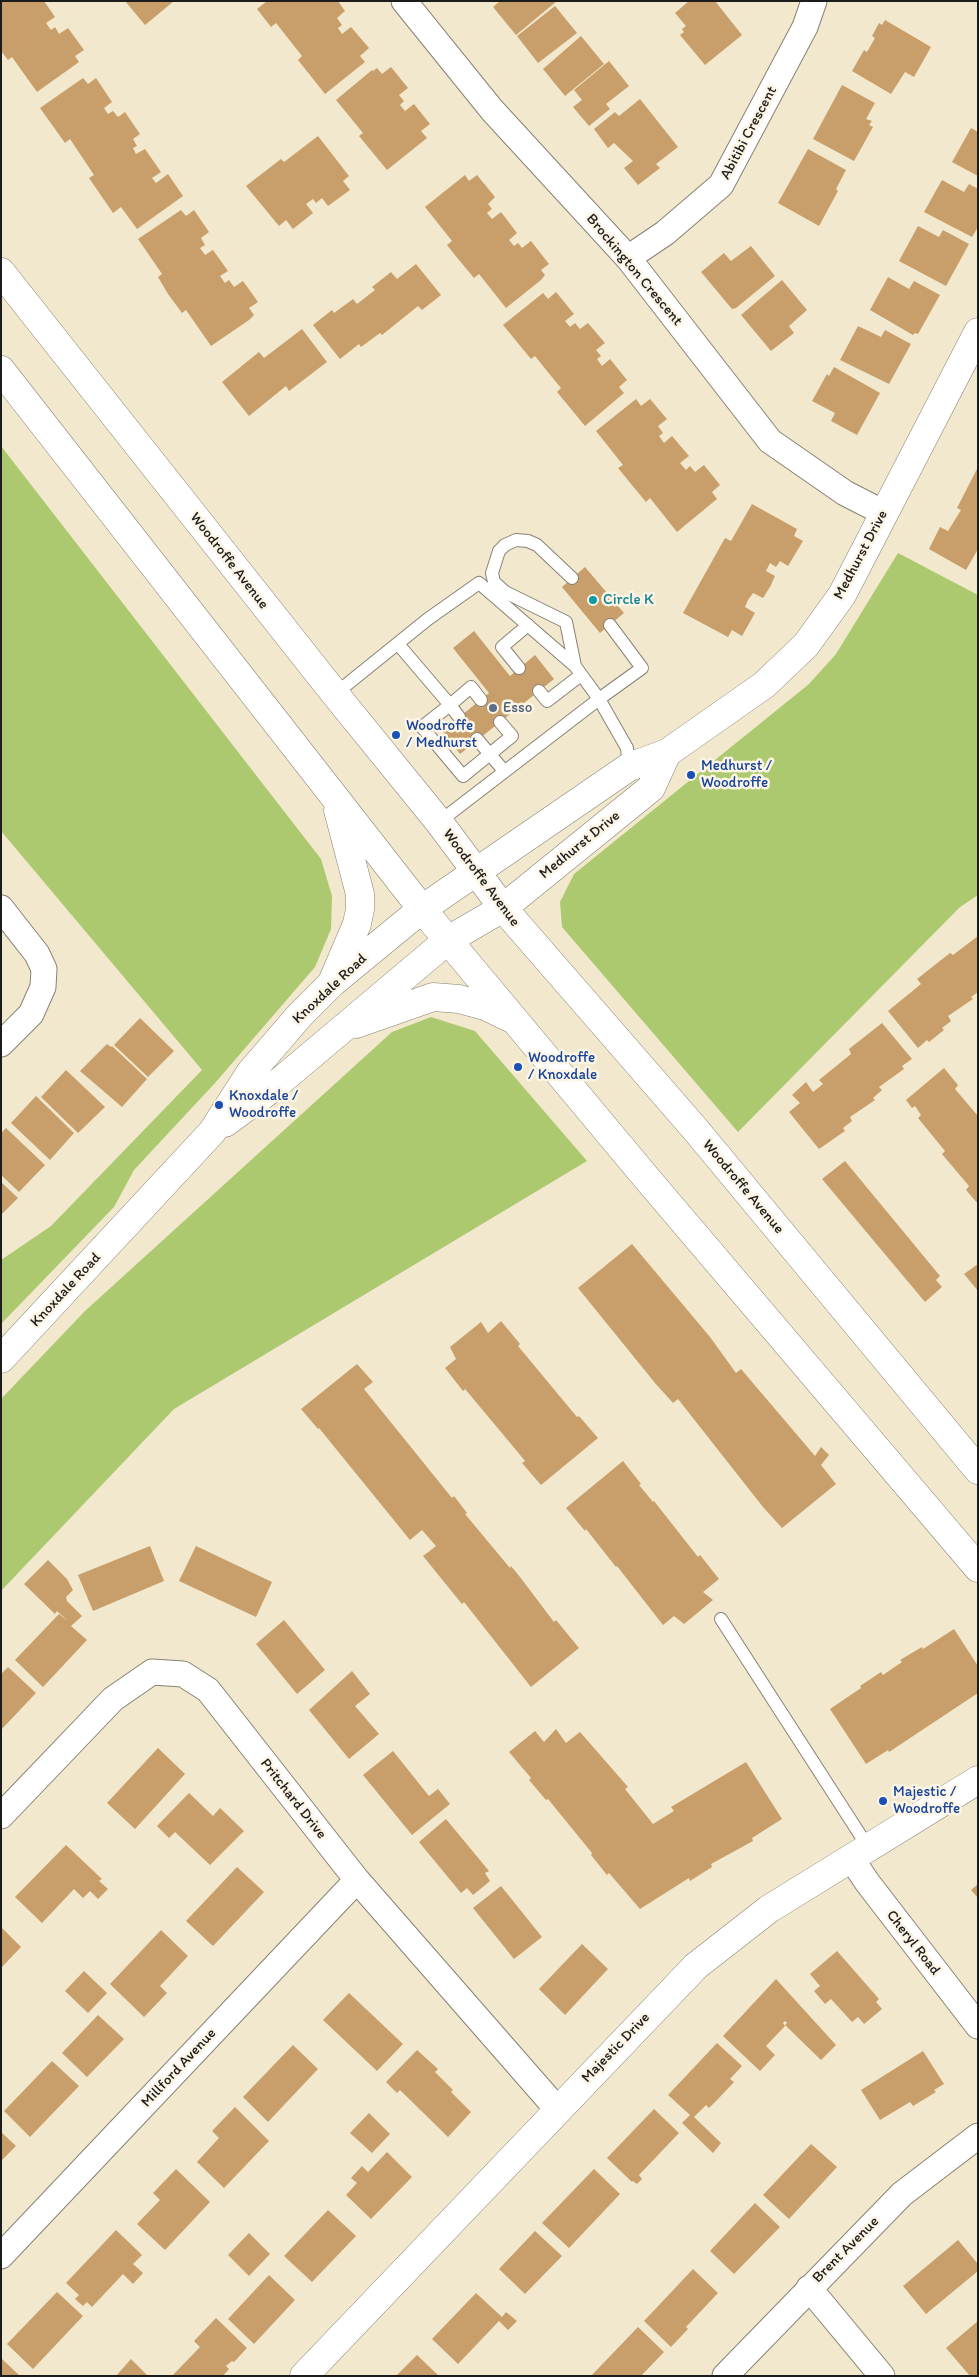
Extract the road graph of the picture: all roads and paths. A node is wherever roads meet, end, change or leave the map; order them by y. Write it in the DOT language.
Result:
graph roads {
  1 [pos="404,1"];
  2 [pos="814,1"];
  3 [pos="628,258"];
  4 [pos="1,272"];
  5 [pos="978,332"];
  6 [pos="1,370"];
  7 [pos="884,513"];
  8 [pos="572,578"];
  9 [pos="610,624"];
  10 [pos="528,625"];
  11 [pos="398,644"];
  12 [pos="519,668"];
  13 [pos="578,670"];
  14 [pos="539,691"];
  15 [pos="335,694"];
  16 [pos="599,699"];
  17 [pos="481,700"];
  18 [pos="450,705"];
  19 [pos="459,717"];
  20 [pos="500,722"];
  21 [pos="477,739"];
  22 [pos="490,754"];
  23 [pos="667,754"];
  24 [pos="629,767"];
  25 [pos="504,771"];
  26 [pos="336,801"];
  27 [pos="439,822"];
  28 [pos="476,874"];
  29 [pos="1,908"];
  30 [pos="502,908"];
  31 [pos="422,909"];
  32 [pos="448,940"];
  33 [pos="332,983"];
  34 [pos="516,1020"];
  35 [pos="340,1029"];
  36 [pos="1,1044"];
  37 [pos="212,1132"];
  38 [pos="1,1359"];
  39 [pos="978,1470"];
  40 [pos="978,1568"];
  41 [pos="721,1619"];
  42 [pos="978,1780"];
  43 [pos="1,1816"];
  44 [pos="860,1853"];
  45 [pos="357,1880"];
  46 [pos="978,2026"];
  47 [pos="558,2109"];
  48 [pos="978,2136"];
  49 [pos="1,2256"];
  50 [pos="809,2288"];
  51 [pos="304,2376"];
  52 [pos="724,2376"];
  53 [pos="882,2376"];
  1 -- 3 [label="street, Brockington Crescent"];
  2 -- 3 [label="street, Abitibi Crescent"];
  3 -- 7 [label="street, Brockington Crescent"];
  4 -- 15 [label="main road, Woodroffe Avenue"];
  5 -- 7 [label="main road, Medhurst Drive"];
  6 -- 26 [label="main road"];
  7 -- 23 [label="main road, Medhurst Drive"];
  8 -- 13 [label="lane"];
  9 -- 16 [label="lane"];
  10 -- 11 [label="lane"];
  10 -- 12 [label="lane"];
  10 -- 13 [label="lane"];
  11 -- 15 [label="lane"];
  11 -- 18 [label="lane"];
  13 -- 14 [label="lane"];
  13 -- 16 [label="lane"];
  15 -- 27 [label="main road, Woodroffe Avenue"];
  16 -- 24 [label="lane"];
  16 -- 25 [label="lane"];
  17 -- 18 [label="lane"];
  18 -- 19 [label="lane"];
  18 -- 22 [label="lane"];
  20 -- 22 [label="lane"];
  21 -- 22 [label="lane"];
  22 -- 25 [label="lane"];
  23 -- 24 [label="main road, Medhurst Drive"];
  23 -- 30 [label="main road, Medhurst Drive"];
  24 -- 28 [label="main road, Medhurst Drive"];
  25 -- 27 [label="lane"];
  26 -- 31 [label="main road"];
  26 -- 33 [label="main road"];
  27 -- 28 [label="main road, Woodroffe Avenue"];
  28 -- 30 [label="main road, Woodroffe Avenue"];
  28 -- 31 [label="main road, Knoxdale Road"];
  29 -- 36 [label="street"];
  30 -- 32 [label="main road, Knoxdale Road"];
  30 -- 39 [label="main road, Woodroffe Avenue"];
  31 -- 32 [label="main road"];
  31 -- 33 [label="main road, Knoxdale Road"];
  32 -- 34 [label="main road"];
  32 -- 35 [label="main road, Knoxdale Road"];
  33 -- 37 [label="main road, Knoxdale Road"];
  34 -- 35 [label="main road"];
  34 -- 40 [label="main road"];
  35 -- 37 [label="main road, Knoxdale Road"];
  37 -- 38 [label="main road, Knoxdale Road"];
  41 -- 44 [label="lane"];
  42 -- 44 [label="main road, Majestic Drive"];
  43 -- 45 [label="street, Pritchard Drive"];
  44 -- 46 [label="street, Cheryl Road"];
  44 -- 47 [label="main road, Majestic Drive"];
  45 -- 47 [label="street, Pritchard Drive"];
  45 -- 49 [label="street, Millford Avenue"];
  47 -- 51 [label="main road, Majestic Drive"];
  48 -- 50 [label="street, Brent Avenue"];
  50 -- 52 [label="street, Brent Avenue"];
  50 -- 53 [label="street"];
}
